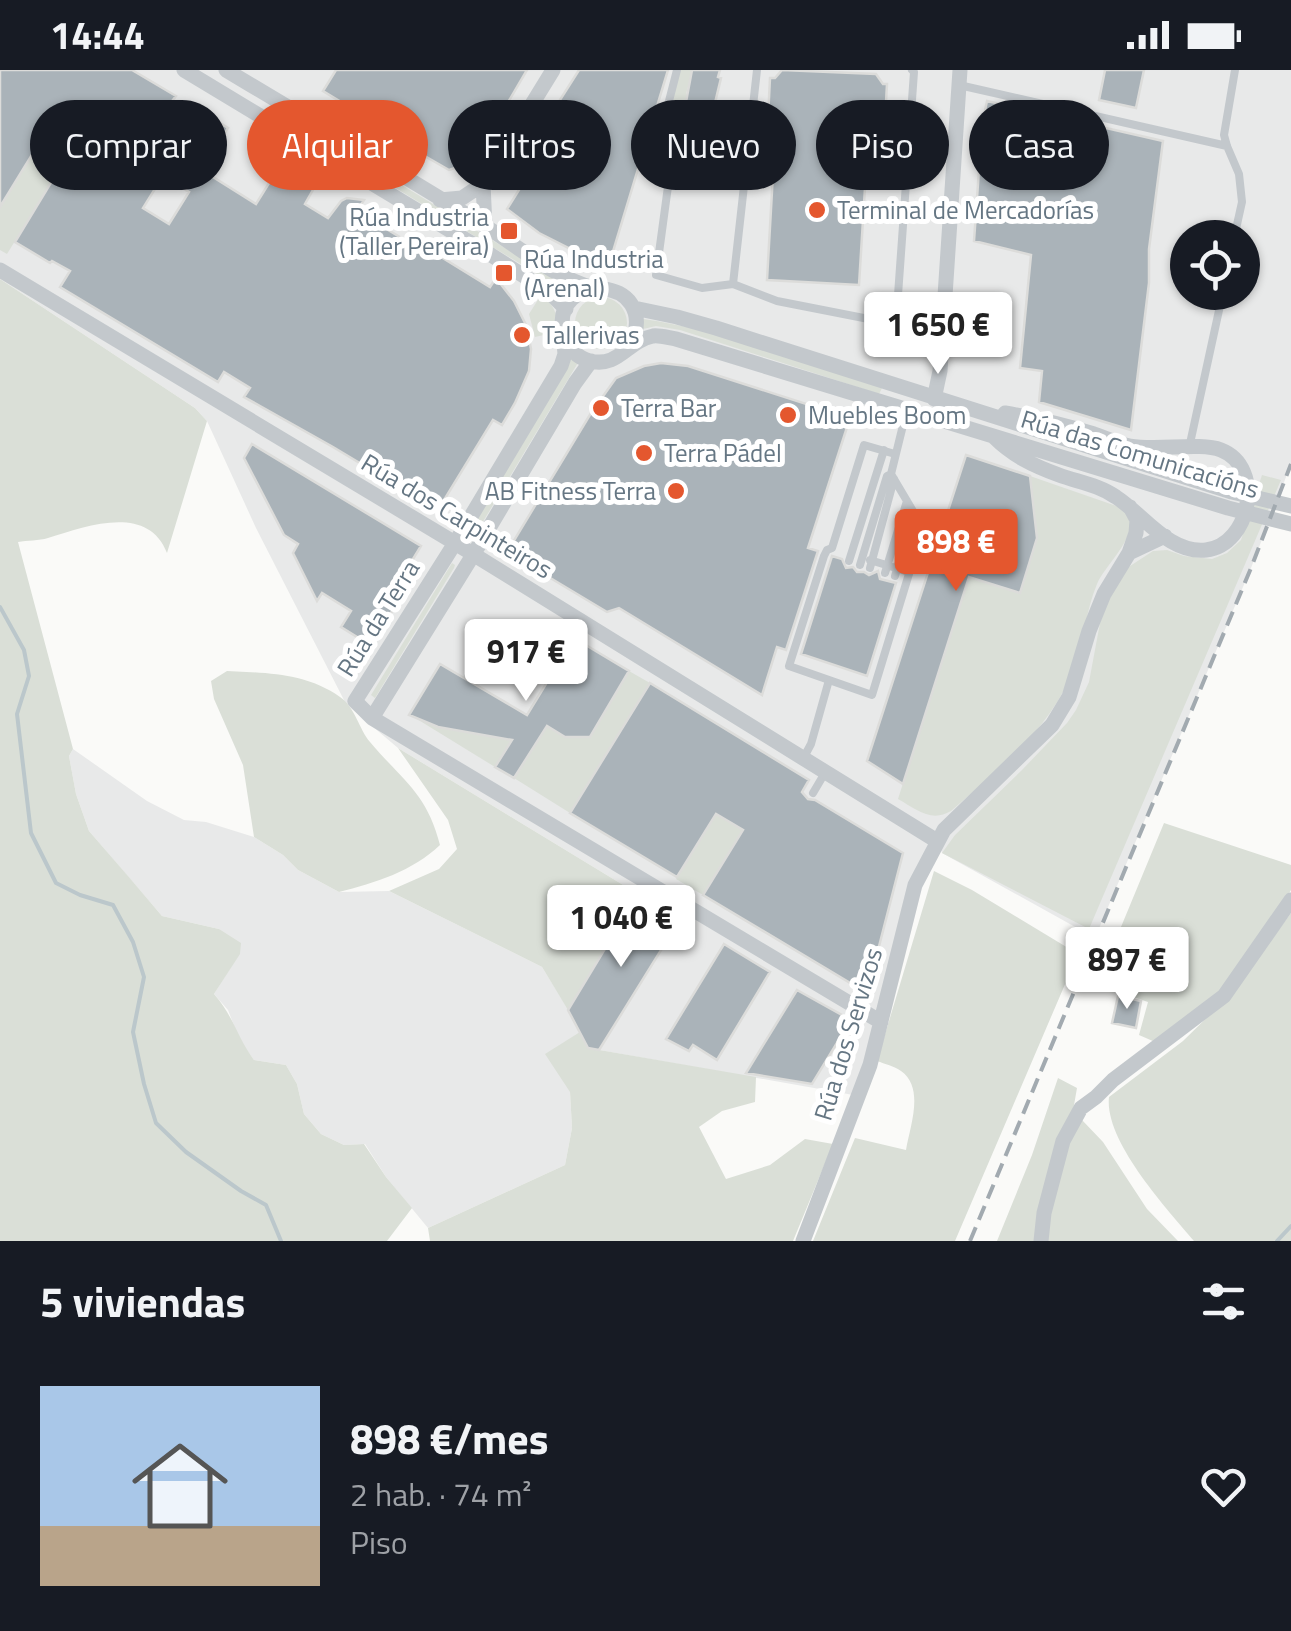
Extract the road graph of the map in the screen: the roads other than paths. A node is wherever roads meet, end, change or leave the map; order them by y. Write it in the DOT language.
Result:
graph roads {
  1 [pos="184,70"];
  2 [pos="553,70"];
  3 [pos="677,70"];
  4 [pos="757,70"];
  5 [pos="912,70"];
  6 [pos="1236,70"];
  7 [pos="229,71"];
  8 [pos="960,78"];
  9 [pos="275,100"];
  10 [pos="535,100"];
  11 [pos="669,100"];
  12 [pos="753,100"];
  13 [pos="247,108"];
  14 [pos="1227,146"];
  15 [pos="383,190"];
  16 [pos="424,190"];
  17 [pos="474,190"];
  18 [pos="483,190"];
  19 [pos="668,190"];
  20 [pos="743,190"];
  21 [pos="440,200"];
  22 [pos="1238,220"];
  23 [pos="485,226"];
  24 [pos="0,270"];
  25 [pos="733,284"];
  26 [pos="593,288"];
  27 [pos="566,308"];
  28 [pos="634,308"];
  29 [pos="1218,310"];
  30 [pos="563,332"];
  31 [pos="631,345"];
  32 [pos="591,362"];
  33 [pos="934,399"];
  34 [pos="907,409"];
  35 [pos="979,414"];
  36 [pos="991,435"];
  37 [pos="1189,448"];
  38 [pos="884,450"];
  39 [pos="896,454"];
  40 [pos="892,476"];
  41 [pos="1230,500"];
  42 [pos="907,502"];
  43 [pos="1291,506"];
  44 [pos="1130,507"];
  45 [pos="914,512"];
  46 [pos="1291,524"];
  47 [pos="1165,536"];
  48 [pos="455,543"];
  49 [pos="832,548"];
  50 [pos="1129,553"];
  51 [pos="473,555"];
  52 [pos="850,558"];
  53 [pos="866,563"];
  54 [pos="891,571"];
  55 [pos="909,572"];
  56 [pos="829,680"];
  57 [pos="372,718"];
  58 [pos="804,757"];
  59 [pos="826,771"];
  60 [pos="814,793"];
  61 [pos="937,841"];
  62 [pos="1291,900"];
  63 [pos="881,1022"];
  64 [pos="803,1241"];
  65 [pos="1041,1241"];
  1 -- 13 [label="street"];
  2 -- 10 [label="street"];
  3 -- 11 [label="lane"];
  4 -- 12 [label="lane"];
  5 -- 25 [label="lane"];
  6 -- 14 [label="lane"];
  7 -- 9 [label="street, Rúa das Comunicacións"];
  8 -- 14 [label="lane"];
  8 -- 33 [label="street"];
  14 -- 22 [label="lane"];
  15 -- 27 [label="street"];
  16 -- 21 [label="street, Rúa das Comunicacións"];
  17 -- 21 [label="street"];
  18 -- 23 [label="street"];
  19 -- 25 [label="lane"];
  20 -- 25 [label="lane"];
  21 -- 23 [label="street, Rúa das Comunicacións"];
  23 -- 26 [label="street, Rúa das Comunicacións"];
  24 -- 48 [label="street, Rúa dos Carpinteiros"];
  26 -- 27 [label="street"];
  26 -- 28 [label="street, Rúa das Comunicacións"];
  27 -- 30 [label="street"];
  28 -- 31 [label="street"];
  28 -- 33 [label="street, Rúa das Comunicacións"];
  29 -- 37 [label="lane"];
  30 -- 32 [label="street"];
  30 -- 48 [label="street, Rúa da Terra"];
  31 -- 32 [label="street, Rúa das Comunicacións"];
  31 -- 34 [label="street, Rúa das Comunicacións"];
  32 -- 51 [label="street, Rúa da Terra"];
  33 -- 35 [label="street, Rúa das Comunicacións"];
  34 -- 36 [label="street, Rúa das Comunicacións"];
  34 -- 39 [label="lane"];
  35 -- 37 [label="street"];
  35 -- 41 [label="street, Rúa das Comunicacións"];
  36 -- 41 [label="street, Rúa das Comunicacións"];
  36 -- 44 [label="street"];
  37 -- 47 [label="street"];
  38 -- 39 [label="lane"];
  38 -- 49 [label="lane"];
  38 -- 52 [label="lane"];
  39 -- 40 [label="lane"];
  40 -- 42 [label="lane"];
  40 -- 53 [label="lane"];
  41 -- 43 [label="street, Rúa das Comunicacións"];
  41 -- 46 [label="street, Rúa das Comunicacións"];
  42 -- 45 [label="lane"];
  42 -- 54 [label="lane"];
  44 -- 47 [label="street"];
  44 -- 50 [label="street"];
  45 -- 54 [label="lane"];
  45 -- 55 [label="lane"];
  47 -- 50 [label="street"];
  48 -- 51 [label="street, Rúa dos Carpinteiros"];
  48 -- 57 [label="street, Rúa da Terra"];
  49 -- 52 [label="lane"];
  49 -- 56 [label="lane"];
  50 -- 61 [label="street, Rúa dos Servizos"];
  51 -- 57 [label="street, Rúa da Terra"];
  51 -- 58 [label="street, Rúa dos Carpinteiros"];
  52 -- 53 [label="lane"];
  53 -- 54 [label="lane"];
  54 -- 55 [label="lane"];
  55 -- 56 [label="lane"];
  56 -- 58 [label="lane"];
  57 -- 63 [label="street"];
  58 -- 59 [label="street, Rúa dos Carpinteiros"];
  59 -- 60 [label="lane"];
  59 -- 61 [label="street, Rúa dos Carpinteiros"];
  61 -- 63 [label="street, Rúa dos Servizos"];
  62 -- 65 [label="street"];
  63 -- 64 [label="street, Rúa dos Servizos"];
}
